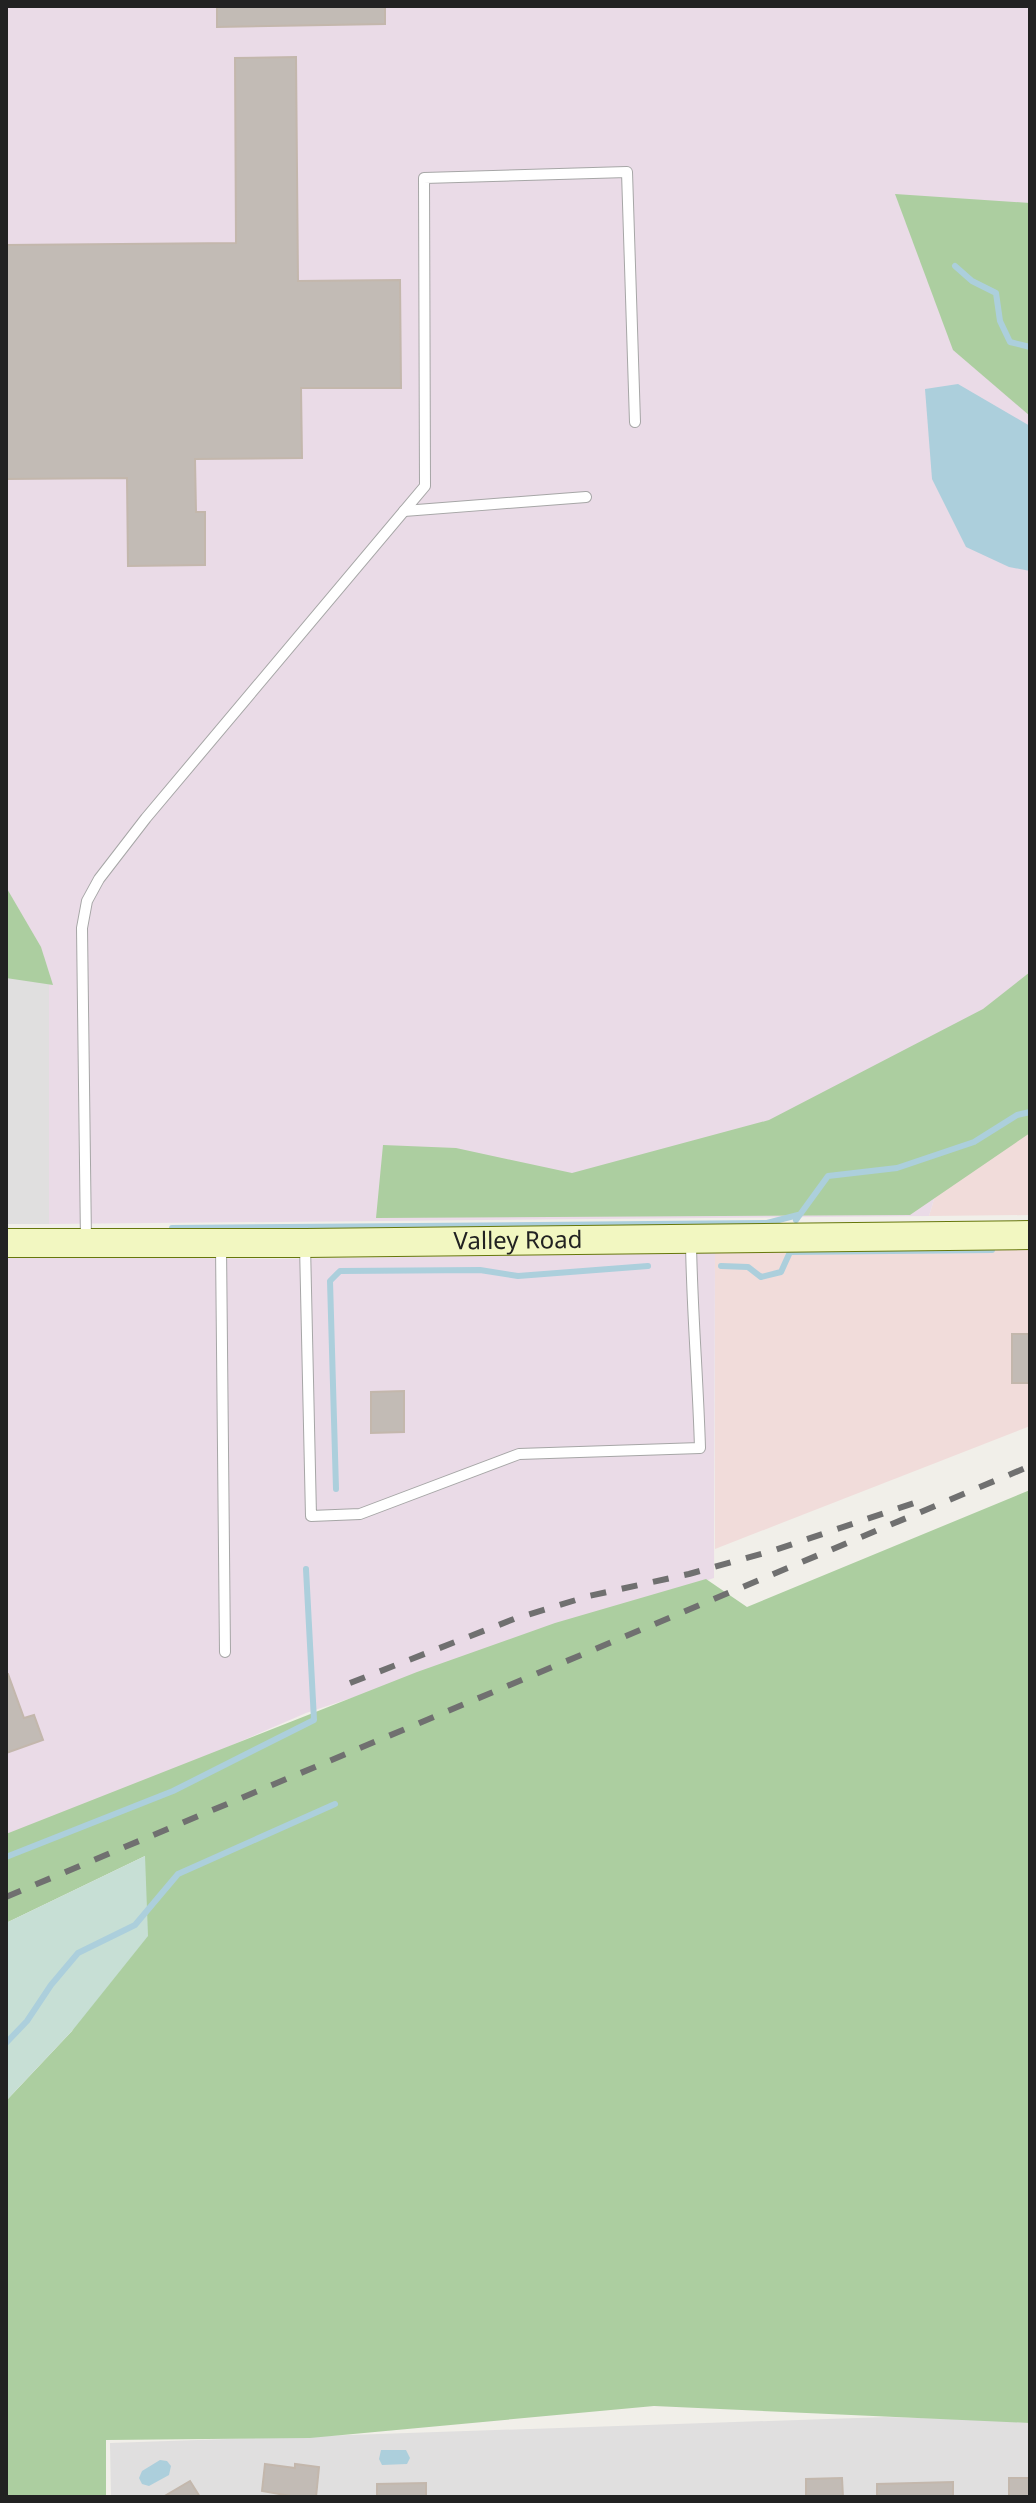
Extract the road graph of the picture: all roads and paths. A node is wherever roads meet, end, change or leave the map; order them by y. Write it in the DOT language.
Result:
graph roads {
  1 [pos="635,422"];
  2 [pos="586,497"];
  3 [pos="404,511"];
  4 [pos="1030,1235"];
  5 [pos="691,1240"];
  6 [pos="6,1243"];
  7 [pos="305,1243"];
  8 [pos="86,1244"];
  9 [pos="221,1244"];
  10 [pos="225,1652"];
  1 -- 3 [label="lane"];
  2 -- 3 [label="lane"];
  3 -- 8 [label="lane"];
  4 -- 5 [label="street, Valley Road"];
  5 -- 7 [label="street, Valley Road"];
  5 -- 7 [label="lane"];
  6 -- 8 [label="street, Valley Road"];
  7 -- 9 [label="street, Valley Road"];
  8 -- 9 [label="street, Valley Road"];
  9 -- 10 [label="lane"];
}
